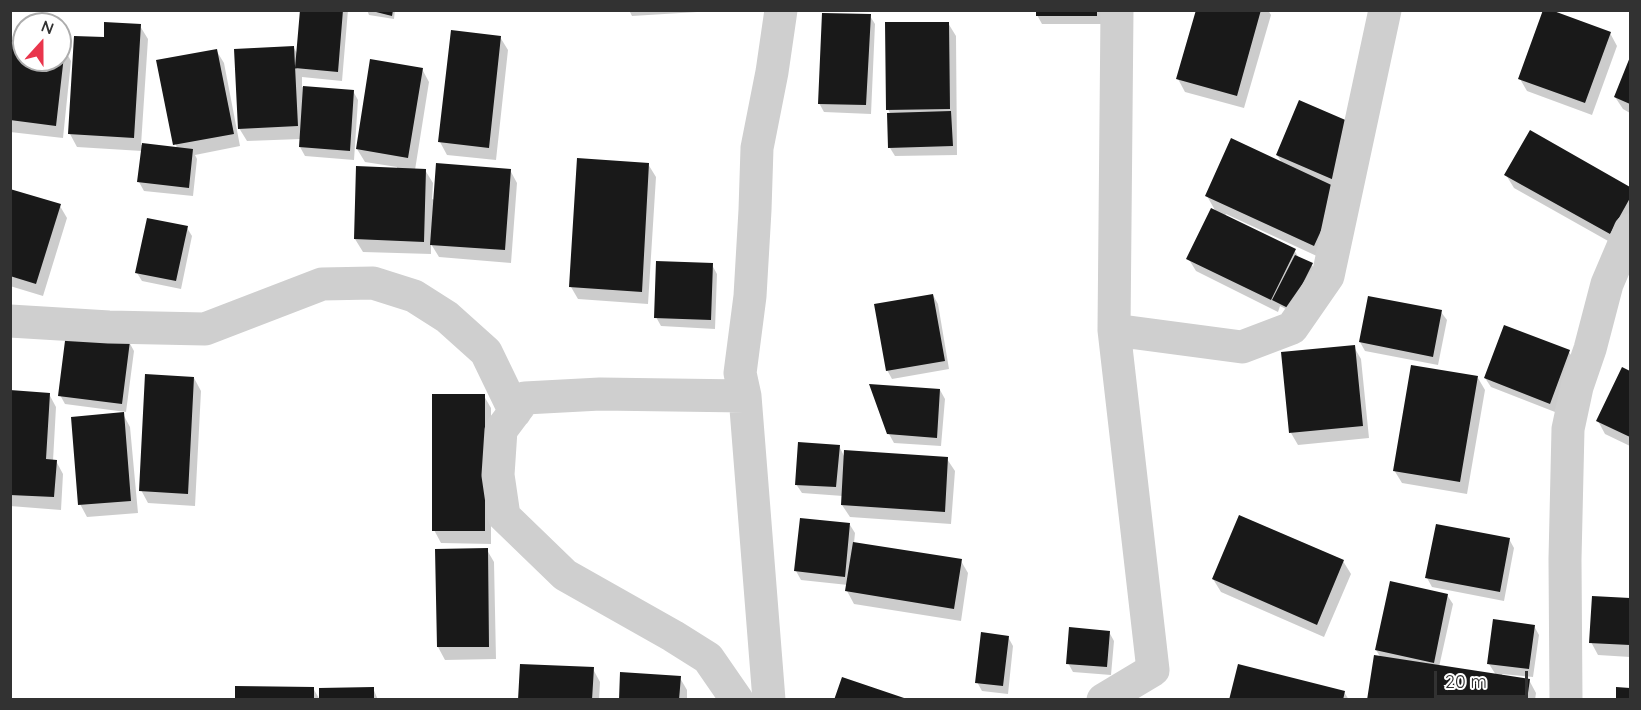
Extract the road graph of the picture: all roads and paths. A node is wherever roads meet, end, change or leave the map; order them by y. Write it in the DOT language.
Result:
graph roads {
  1 [pos="781,10"];
  2 [pos="1117,10"];
  3 [pos="1385,10"];
  4 [pos="1630,230"];
  5 [pos="10,321"];
  6 [pos="1114,330"];
  7 [pos="745,396"];
  8 [pos="515,412"];
  9 [pos="737,699"];
  10 [pos="769,699"];
  11 [pos="1103,699"];
  12 [pos="1566,699"];
  1 -- 7 [label="street"];
  2 -- 6 [label="street"];
  3 -- 6 [label="street"];
  4 -- 12 [label="street"];
  5 -- 8 [label="street"];
  6 -- 11 [label="street"];
  7 -- 8 [label="street"];
  7 -- 10 [label="street"];
  8 -- 9 [label="street"];
}
